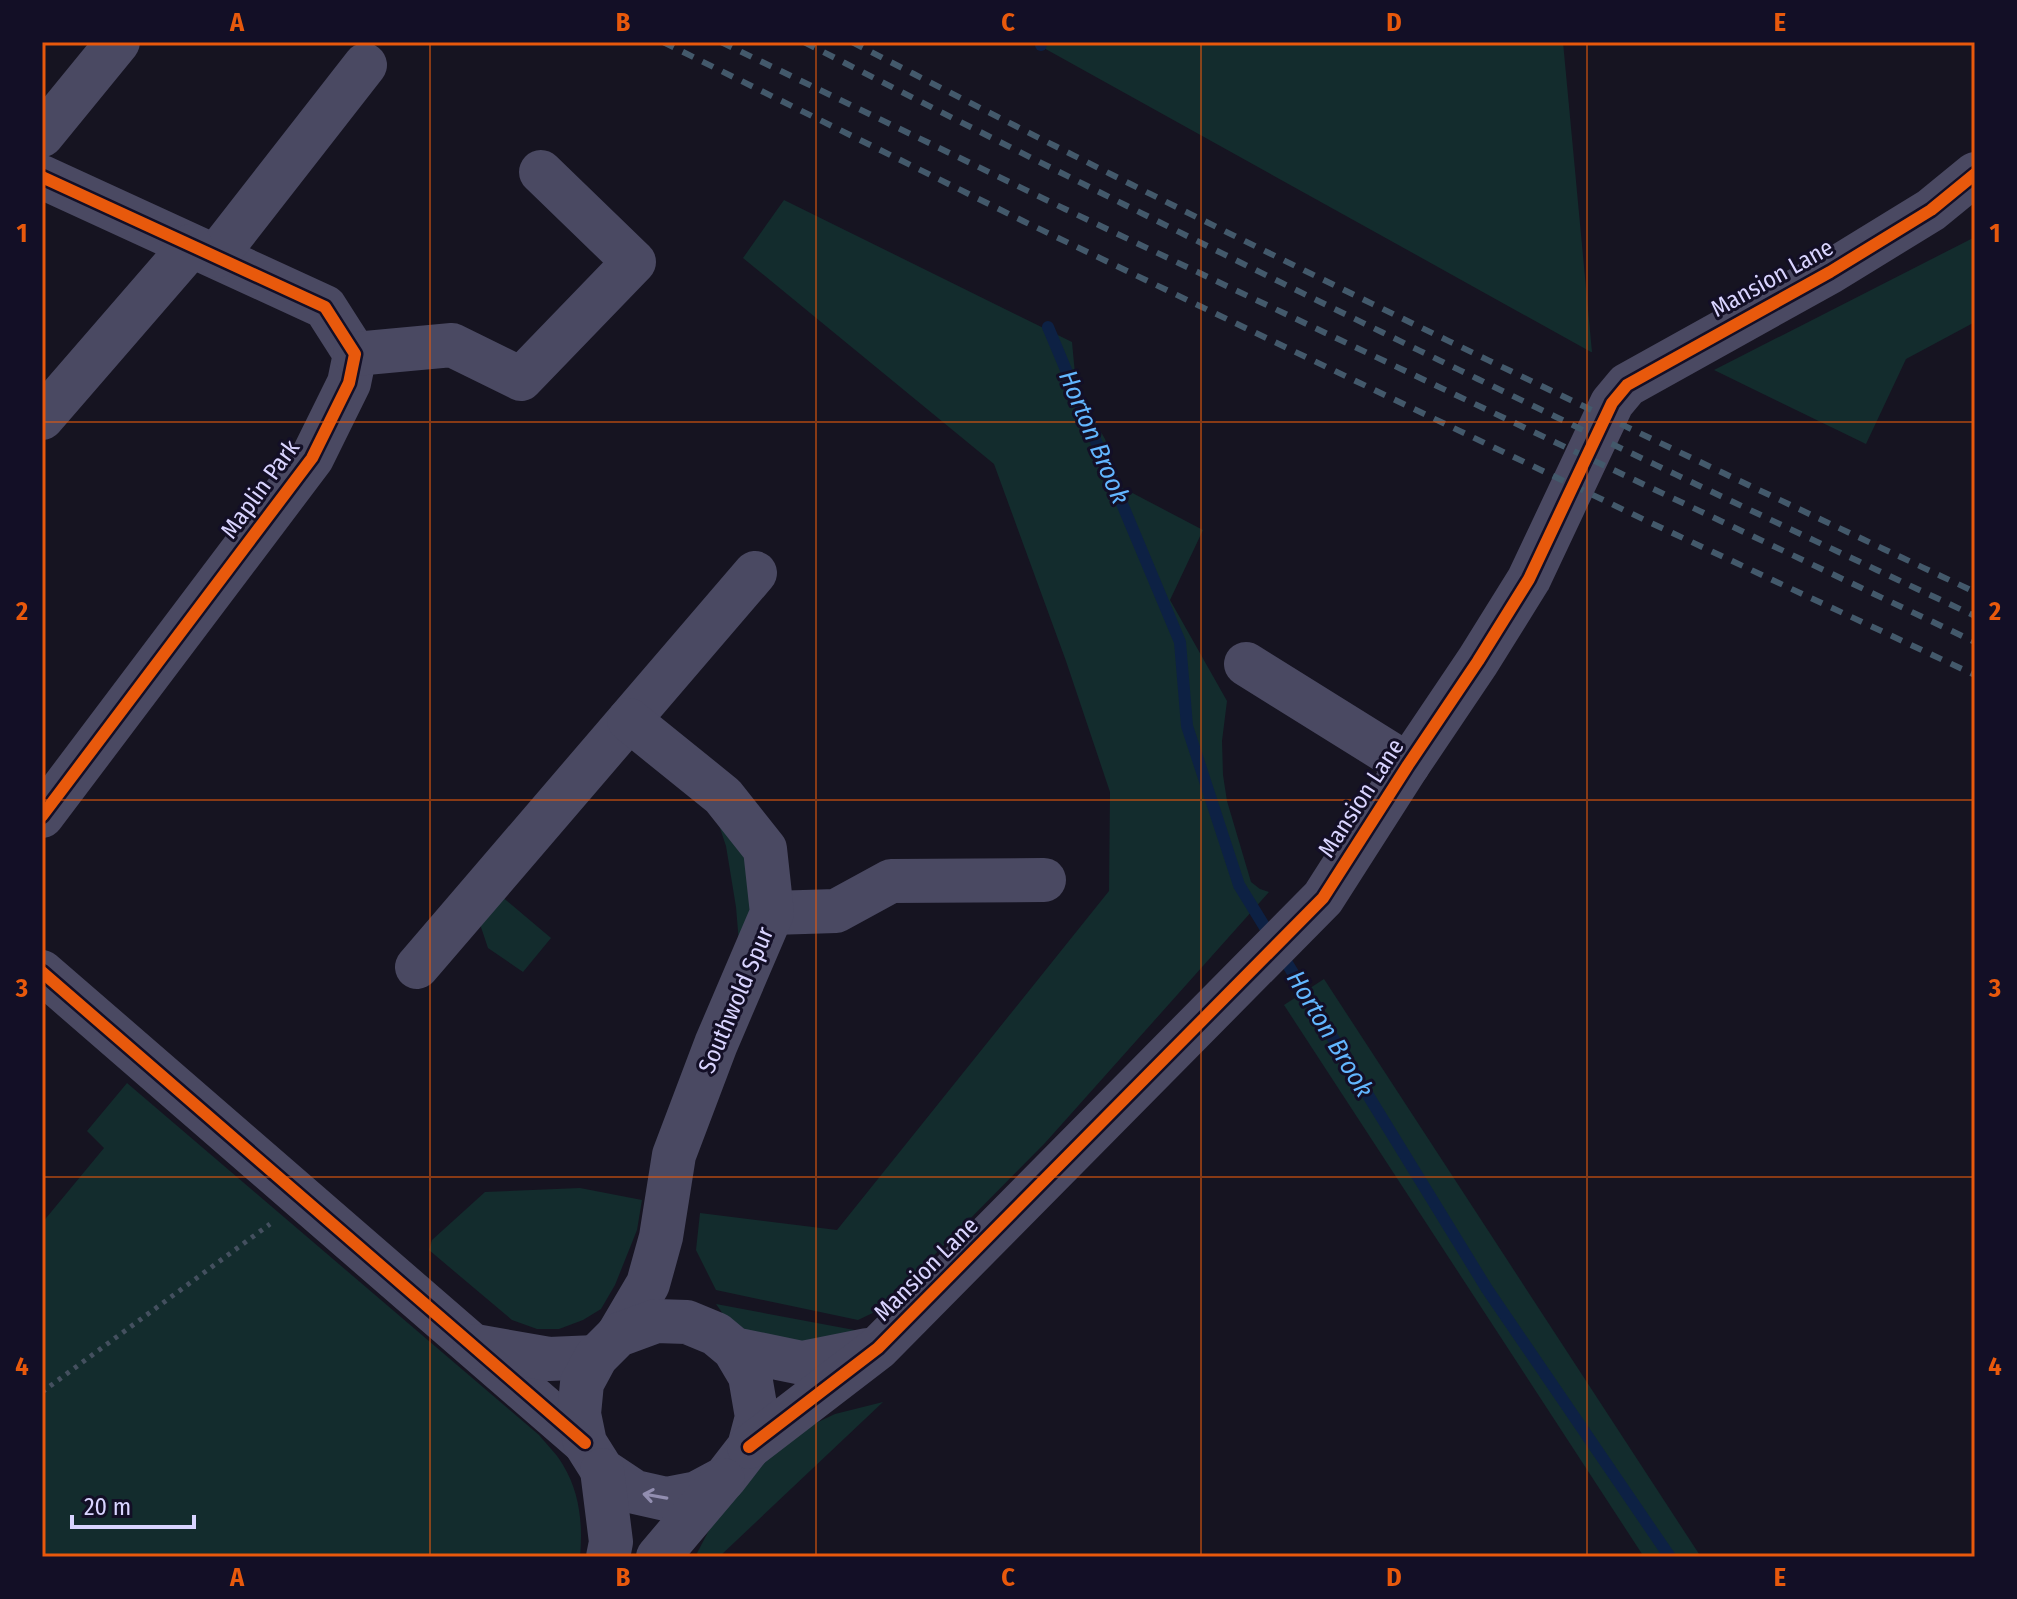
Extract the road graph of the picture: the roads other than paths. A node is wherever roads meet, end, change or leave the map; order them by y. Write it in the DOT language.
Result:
graph roads {
  1 [pos="118,42"];
  2 [pos="365,65"];
  3 [pos="42,135"];
  4 [pos="541,172"];
  5 [pos="1975,174"];
  6 [pos="42,177"];
  7 [pos="204,251"];
  8 [pos="355,354"];
  9 [pos="42,418"];
  10 [pos="755,573"];
  11 [pos="1246,664"];
  12 [pos="629,720"];
  13 [pos="1408,765"];
  14 [pos="42,816"];
  15 [pos="1044,880"];
  16 [pos="772,913"];
  17 [pos="417,967"];
  18 [pos="42,972"];
  19 [pos="661,1237"];
  20 [pos="687,1322"];
  21 [pos="472,1345"];
  22 [pos="607,1346"];
  23 [pos="878,1348"];
  24 [pos="734,1349"];
  25 [pos="594,1457"];
  26 [pos="737,1462"];
  27 [pos="608,1557"];
  28 [pos="658,1557"];
  1 -- 3 [label="street"];
  2 -- 7 [label="street"];
  4 -- 8 [label="street"];
  5 -- 13 [label="street, Mansion Lane"];
  6 -- 7 [label="street"];
  7 -- 8 [label="street"];
  7 -- 9 [label="street"];
  8 -- 14 [label="street, Maplin Park"];
  10 -- 12 [label="street"];
  11 -- 13 [label="street"];
  12 -- 16 [label="street, Southwold Spur"];
  12 -- 17 [label="street"];
  13 -- 23 [label="street, Mansion Lane"];
  15 -- 16 [label="street"];
  16 -- 19 [label="street, Southwold Spur"];
  18 -- 21 [label="street, Mansion Lane"];
  19 -- 20 [label="street"];
  19 -- 22 [label="street, Southwold Spur"];
  20 -- 22 [label="street, Mansion Lane"];
  20 -- 24 [label="street, Mansion Lane"];
  21 -- 22 [label="street, Mansion Lane"];
  21 -- 25 [label="street, Mansion Lane"];
  22 -- 25 [label="street"];
  23 -- 24 [label="street, Mansion Lane"];
  23 -- 26 [label="street, Mansion Lane"];
  24 -- 26 [label="street"];
  26 -- 25 [label="street, Mansion Lane, one-way"];
  25 -- 27 [label="street"];
  26 -- 28 [label="street"];
}
